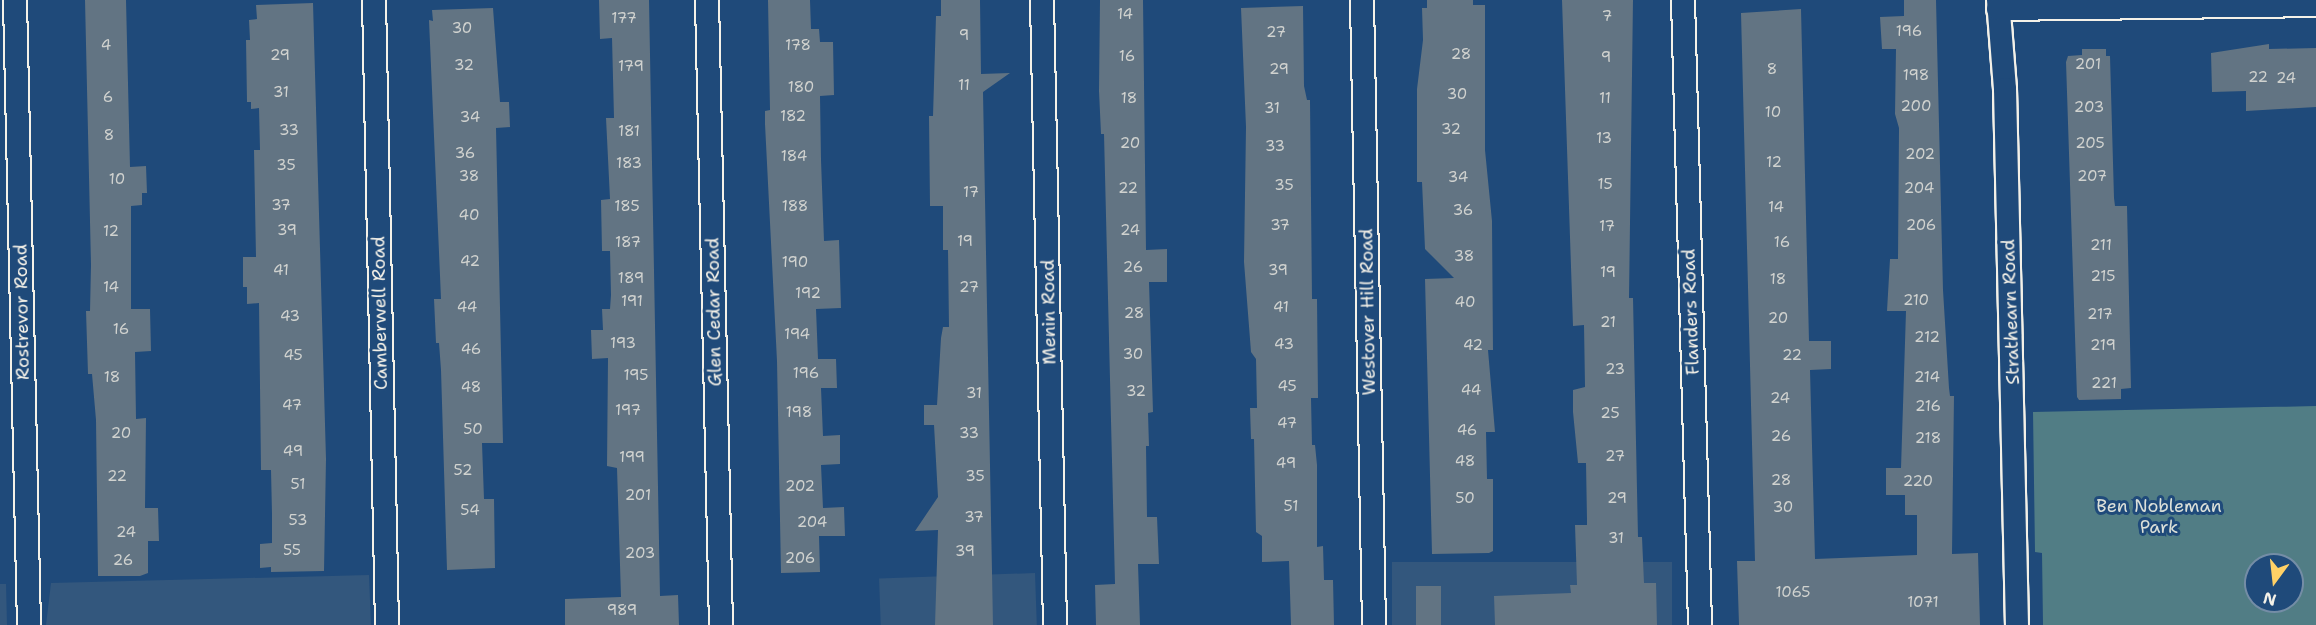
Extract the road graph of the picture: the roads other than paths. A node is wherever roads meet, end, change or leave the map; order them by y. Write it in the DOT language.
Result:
graph roads {
  1 [pos="15,0"];
  2 [pos="374,0"];
  3 [pos="707,0"];
  4 [pos="1042,0"];
  5 [pos="1362,0"];
  6 [pos="1683,0"];
  7 [pos="1998,4"];
  8 [pos="2316,5"];
  9 [pos="29,625"];
  10 [pos="387,625"];
  11 [pos="721,625"];
  12 [pos="1055,625"];
  13 [pos="1374,625"];
  14 [pos="1700,625"];
  15 [pos="2017,625"];
  1 -- 9 [label="street, Rostrevor Road"];
  2 -- 10 [label="street, Camberwell Road"];
  3 -- 11 [label="street, Glen Cedar Road"];
  4 -- 12 [label="street, Menin Road"];
  5 -- 13 [label="street, Westover Hill Road"];
  6 -- 14 [label="street, Flanders Road"];
  7 -- 8 [label="street"];
  7 -- 15 [label="street, Strathearn Road"];
}
